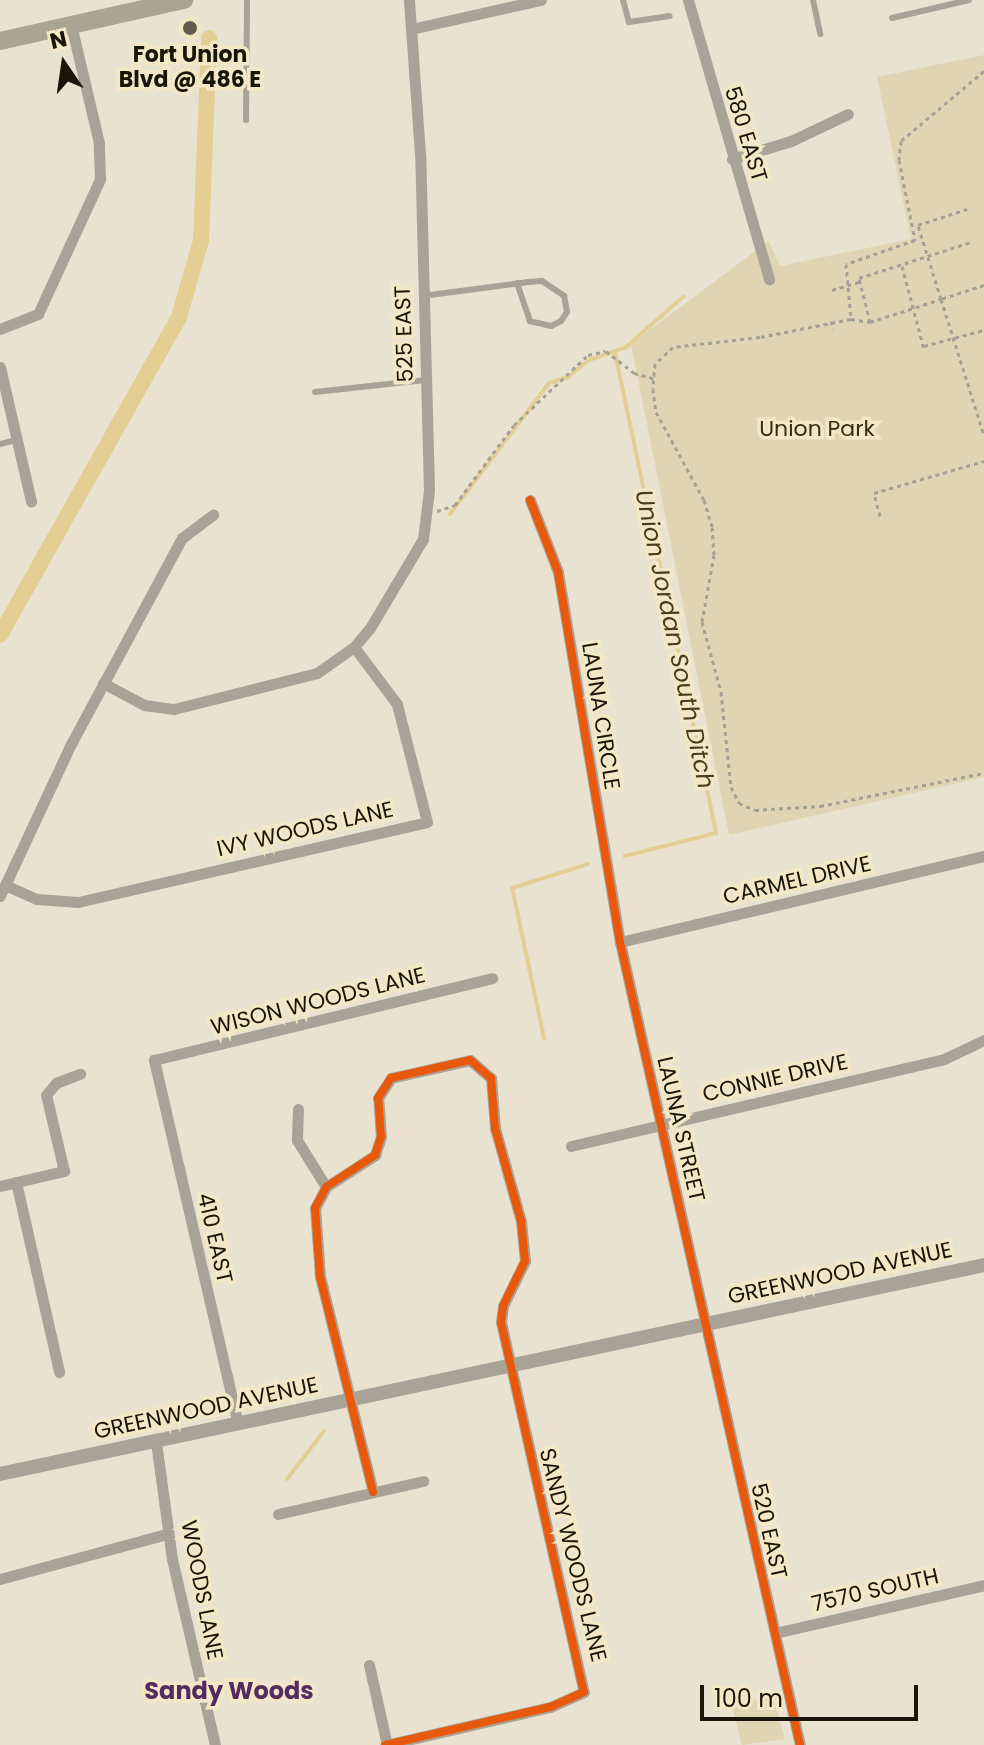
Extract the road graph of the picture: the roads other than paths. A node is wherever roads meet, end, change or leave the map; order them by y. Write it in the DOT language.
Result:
graph roads {
  1 [pos="184,0"];
  2 [pos="247,0"];
  3 [pos="409,0"];
  4 [pos="541,0"];
  5 [pos="623,0"];
  6 [pos="688,0"];
  7 [pos="813,0"];
  8 [pos="930,0"];
  9 [pos="969,0"];
  10 [pos="115,8"];
  11 [pos="932,8"];
  12 [pos="670,16"];
  13 [pos="892,18"];
  14 [pos="71,25"];
  15 [pos="411,29"];
  16 [pos="820,34"];
  17 [pos="0,41"];
  18 [pos="848,114"];
  19 [pos="246,120"];
  20 [pos="732,159"];
  21 [pos="769,279"];
  22 [pos="517,283"];
  23 [pos="422,296"];
  24 [pos="0,329"];
  25 [pos="0,367"];
  26 [pos="425,380"];
  27 [pos="315,392"];
  28 [pos="17,440"];
  29 [pos="0,444"];
  30 [pos="530,500"];
  31 [pos="31,501"];
  32 [pos="213,515"];
  33 [pos="354,647"];
  34 [pos="103,683"];
  35 [pos="984,856"];
  36 [pos="3,890"];
  37 [pos="620,942"];
  38 [pos="492,978"];
  39 [pos="984,1040"];
  40 [pos="154,1060"];
  41 [pos="80,1074"];
  42 [pos="298,1109"];
  43 [pos="662,1125"];
  44 [pos="571,1146"];
  45 [pos="16,1182"];
  46 [pos="0,1186"];
  47 [pos="326,1187"];
  48 [pos="984,1265"];
  49 [pos="707,1324"];
  50 [pos="512,1366"];
  51 [pos="59,1372"];
  52 [pos="348,1401"];
  53 [pos="238,1424"];
  54 [pos="156,1442"];
  55 [pos="0,1474"];
  56 [pos="423,1481"];
  57 [pos="373,1492"];
  58 [pos="278,1514"];
  59 [pos="167,1534"];
  60 [pos="0,1579"];
  61 [pos="984,1585"];
  62 [pos="775,1633"];
  63 [pos="369,1665"];
  64 [pos="215,1745"];
  65 [pos="386,1745"];
  66 [pos="800,1745"];
  1 -- 10 [label="main road"];
  2 -- 19 [label="lane"];
  3 -- 15 [label="street, 525 EAST"];
  4 -- 15 [label="street"];
  5 -- 12 [label="lane"];
  6 -- 20 [label="street, 580 EAST"];
  7 -- 16 [label="lane"];
  8 -- 11 [label="lane"];
  9 -- 11 [label="lane"];
  10 -- 14 [label="main road"];
  11 -- 13 [label="lane"];
  14 -- 17 [label="main road"];
  14 -- 24 [label="street"];
  15 -- 23 [label="street, 525 EAST"];
  18 -- 20 [label="street"];
  20 -- 21 [label="street, 580 EAST"];
  22 -- 22 [label="lane"];
  22 -- 23 [label="lane"];
  23 -- 26 [label="street, 525 EAST"];
  25 -- 28 [label="street"];
  26 -- 27 [label="lane"];
  26 -- 33 [label="street, 525 EAST"];
  28 -- 29 [label="lane"];
  28 -- 31 [label="street"];
  30 -- 37 [label="street, LAUNA CIRCLE"];
  32 -- 34 [label="street"];
  33 -- 34 [label="street"];
  33 -- 36 [label="street, IVY WOODS LANE"];
  34 -- 36 [label="street"];
  35 -- 37 [label="street, CARMEL DRIVE"];
  37 -- 43 [label="street, LAUNA STREET"];
  38 -- 40 [label="street, WISON WOODS LANE"];
  39 -- 43 [label="street, CONNIE DRIVE"];
  40 -- 53 [label="street, 410 EAST"];
  41 -- 45 [label="street"];
  42 -- 47 [label="street"];
  43 -- 44 [label="street, CONNIE DRIVE"];
  43 -- 49 [label="street, LAUNA STREET"];
  45 -- 46 [label="street"];
  45 -- 51 [label="street"];
  47 -- 50 [label="street"];
  47 -- 52 [label="street"];
  48 -- 49 [label="street, GREENWOOD AVENUE"];
  49 -- 50 [label="street, GREENWOOD AVENUE"];
  49 -- 62 [label="street, 520 EAST"];
  50 -- 52 [label="street, GREENWOOD AVENUE"];
  50 -- 65 [label="street, SANDY WOODS LANE"];
  52 -- 53 [label="street, GREENWOOD AVENUE"];
  52 -- 57 [label="street"];
  53 -- 54 [label="street, GREENWOOD AVENUE"];
  54 -- 55 [label="street, GREENWOOD AVENUE"];
  54 -- 59 [label="street, WOODS LANE"];
  56 -- 57 [label="street"];
  57 -- 58 [label="street"];
  59 -- 60 [label="street"];
  59 -- 64 [label="street, WOODS LANE"];
  61 -- 62 [label="street, 7570 SOUTH"];
  62 -- 66 [label="street, 520 EAST"];
  63 -- 65 [label="street"];
}
